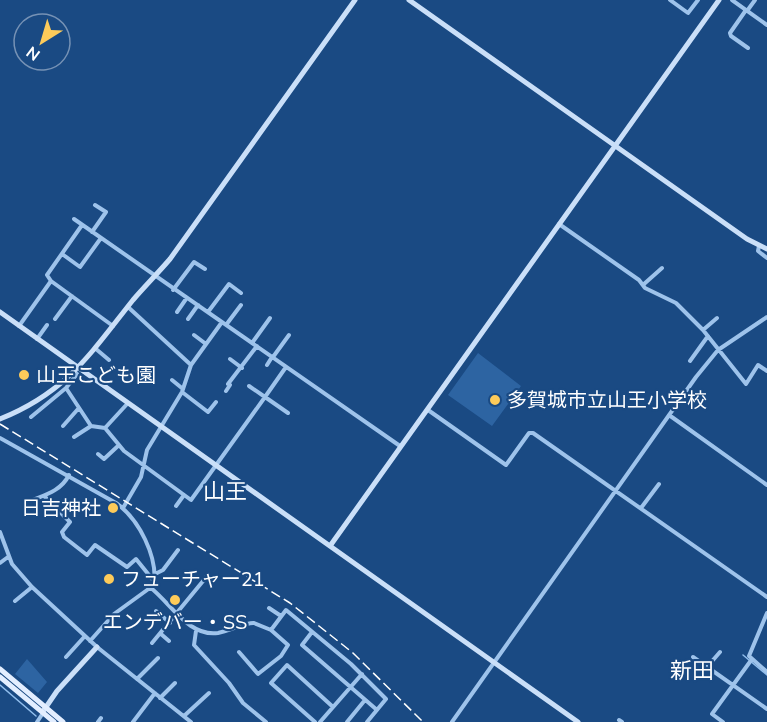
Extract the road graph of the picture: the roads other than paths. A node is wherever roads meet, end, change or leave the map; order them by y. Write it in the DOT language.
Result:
graph roads {
  1 [pos="355,0"];
  2 [pos="410,0"];
  3 [pos="670,0"];
  4 [pos="698,0"];
  5 [pos="719,0"];
  6 [pos="732,0"];
  7 [pos="755,0"];
  8 [pos="747,11"];
  9 [pos="767,25"];
  10 [pos="748,48"];
  11 [pos="615,145"];
  12 [pos="95,205"];
  13 [pos="74,219"];
  14 [pos="559,224"];
  15 [pos="82,225"];
  16 [pos="92,232"];
  17 [pos="101,238"];
  18 [pos="759,246"];
  19 [pos="767,249"];
  20 [pos="62,254"];
  21 [pos="767,258"];
  22 [pos="662,268"];
  23 [pos="205,269"];
  24 [pos="154,276"];
  25 [pos="51,281"];
  26 [pos="644,284"];
  27 [pos="173,290"];
  28 [pos="241,293"];
  29 [pos="72,296"];
  30 [pos="186,299"];
  31 [pos="198,305"];
  32 [pos="241,305"];
  33 [pos="128,307"];
  34 [pos="0,312"];
  35 [pos="177,312"];
  36 [pos="208,312"];
  37 [pos="767,317"];
  38 [pos="188,318"];
  39 [pos="270,318"];
  40 [pos="717,318"];
  41 [pos="55,319"];
  42 [pos="224,323"];
  43 [pos="19,326"];
  44 [pos="47,326"];
  45 [pos="113,326"];
  46 [pos="702,330"];
  47 [pos="194,335"];
  48 [pos="289,335"];
  49 [pos="708,336"];
  50 [pos="37,339"];
  51 [pos="206,344"];
  52 [pos="254,344"];
  53 [pos="96,349"];
  54 [pos="718,350"];
  55 [pos="272,357"];
  56 [pos="230,359"];
  57 [pos="109,360"];
  58 [pos="690,361"];
  59 [pos="191,365"];
  60 [pos="267,365"];
  61 [pos="286,367"];
  62 [pos="242,368"];
  63 [pos="76,369"];
  64 [pos="767,371"];
  65 [pos="172,380"];
  66 [pos="249,386"];
  67 [pos="66,388"];
  68 [pos="183,390"];
  69 [pos="226,391"];
  70 [pos="265,398"];
  71 [pos="216,402"];
  72 [pos="128,403"];
  73 [pos="78,409"];
  74 [pos="427,409"];
  75 [pos="288,413"];
  76 [pos="669,415"];
  77 [pos="32,417"];
  78 [pos="0,419"];
  79 [pos="63,426"];
  80 [pos="91,426"];
  81 [pos="162,427"];
  82 [pos="105,428"];
  83 [pos="74,437"];
  84 [pos="1,441"];
  85 [pos="119,445"];
  86 [pos="400,446"];
  87 [pos="98,454"];
  88 [pos="144,464"];
  89 [pos="217,466"];
  90 [pos="69,475"];
  91 [pos="659,484"];
  92 [pos="767,485"];
  93 [pos="616,490"];
  94 [pos="184,495"];
  95 [pos="45,497"];
  96 [pos="30,501"];
  97 [pos="176,506"];
  98 [pos="123,508"];
  99 [pos="641,508"];
  100 [pos="0,532"];
  101 [pos="330,546"];
  102 [pos="178,550"];
  103 [pos="8,557"];
  104 [pos="0,563"];
  105 [pos="155,574"];
  106 [pos="208,575"];
  107 [pos="154,581"];
  108 [pos="32,587"];
  109 [pos="151,588"];
  110 [pos="767,597"];
  111 [pos="15,601"];
  112 [pos="269,608"];
  113 [pos="156,611"];
  114 [pos="178,613"];
  115 [pos="767,613"];
  116 [pos="281,616"];
  117 [pos="225,618"];
  118 [pos="170,623"];
  119 [pos="240,628"];
  120 [pos="271,630"];
  121 [pos="196,631"];
  122 [pos="312,632"];
  123 [pos="161,634"];
  124 [pos="85,636"];
  125 [pos="90,640"];
  126 [pos="169,641"];
  127 [pos="152,643"];
  128 [pos="97,647"];
  129 [pos="239,652"];
  130 [pos="720,652"];
  131 [pos="66,657"];
  132 [pos="693,657"];
  133 [pos="158,658"];
  134 [pos="751,660"];
  135 [pos="494,663"];
  136 [pos="707,667"];
  137 [pos="0,669"];
  138 [pos="767,672"];
  139 [pos="362,674"];
  140 [pos="0,677"];
  141 [pos="137,679"];
  142 [pos="175,683"];
  143 [pos="733,685"];
  144 [pos="350,687"];
  145 [pos="155,693"];
  146 [pos="209,693"];
  147 [pos="160,698"];
  148 [pos="365,700"];
  149 [pos="333,707"];
  150 [pos="767,709"];
  151 [pos="44,710"];
  152 [pos="377,710"];
  153 [pos="184,716"];
  154 [pos="37,722"];
  155 [pos="54,722"];
  156 [pos="63,722"];
  157 [pos="133,722"];
  158 [pos="191,722"];
  159 [pos="267,722"];
  160 [pos="315,722"];
  161 [pos="320,722"];
  162 [pos="347,722"];
  163 [pos="367,722"];
  164 [pos="452,722"];
  165 [pos="578,722"];
  166 [pos="723,722"];
  1 -- 24 [label="street"];
  2 -- 11 [label="street"];
  3 -- 4 [label="street"];
  5 -- 11 [label="street"];
  6 -- 8 [label="street"];
  7 -- 8 [label="street"];
  8 -- 9 [label="street"];
  8 -- 10 [label="street"];
  11 -- 14 [label="street"];
  11 -- 18 [label="street"];
  12 -- 16 [label="street"];
  13 -- 15 [label="street"];
  14 -- 26 [label="street"];
  14 -- 74 [label="street"];
  15 -- 16 [label="street"];
  15 -- 20 [label="street"];
  16 -- 17 [label="street"];
  17 -- 20 [label="street"];
  17 -- 24 [label="street"];
  18 -- 19 [label="street"];
  18 -- 21 [label="street"];
  20 -- 25 [label="street"];
  22 -- 26 [label="street"];
  23 -- 27 [label="street"];
  24 -- 27 [label="street"];
  24 -- 33 [label="street"];
  25 -- 29 [label="street"];
  25 -- 43 [label="street"];
  26 -- 46 [label="street"];
  27 -- 30 [label="street"];
  28 -- 36 [label="street"];
  29 -- 41 [label="street"];
  29 -- 45 [label="street"];
  30 -- 31 [label="street"];
  30 -- 35 [label="street"];
  31 -- 36 [label="street"];
  31 -- 38 [label="street"];
  32 -- 42 [label="street"];
  33 -- 45 [label="street"];
  33 -- 59 [label="street"];
  34 -- 43 [label="street"];
  36 -- 42 [label="street"];
  37 -- 54 [label="street"];
  39 -- 52 [label="street"];
  40 -- 46 [label="street"];
  42 -- 51 [label="street"];
  42 -- 52 [label="street"];
  43 -- 50 [label="street"];
  44 -- 50 [label="street"];
  45 -- 53 [label="street"];
  46 -- 49 [label="street"];
  47 -- 51 [label="street"];
  48 -- 55 [label="street"];
  49 -- 54 [label="street"];
  49 -- 58 [label="street"];
  50 -- 63 [label="street"];
  51 -- 59 [label="street"];
  52 -- 55 [label="street"];
  52 -- 62 [label="street"];
  53 -- 57 [label="street"];
  53 -- 63 [label="street"];
  54 -- 64 [label="street"];
  54 -- 76 [label="street"];
  55 -- 60 [label="street"];
  55 -- 61 [label="street"];
  56 -- 62 [label="street"];
  59 -- 68 [label="street"];
  61 -- 70 [label="street"];
  61 -- 86 [label="street"];
  62 -- 69 [label="street"];
  63 -- 67 [label="street"];
  63 -- 72 [label="street"];
  63 -- 78 [label="street"];
  65 -- 68 [label="street"];
  66 -- 70 [label="street"];
  67 -- 73 [label="street"];
  67 -- 77 [label="street"];
  68 -- 71 [label="street"];
  68 -- 81 [label="street"];
  70 -- 75 [label="street"];
  70 -- 89 [label="street"];
  72 -- 81 [label="street"];
  72 -- 82 [label="street"];
  73 -- 79 [label="street"];
  73 -- 80 [label="street"];
  74 -- 86 [label="street"];
  74 -- 93 [label="street"];
  76 -- 92 [label="street"];
  76 -- 93 [label="street"];
  80 -- 82 [label="street"];
  80 -- 83 [label="street"];
  81 -- 88 [label="street"];
  81 -- 89 [label="street"];
  82 -- 85 [label="street"];
  84 -- 90 [label="street"];
  85 -- 87 [label="street"];
  85 -- 88 [label="street"];
  86 -- 101 [label="street"];
  88 -- 94 [label="street"];
  88 -- 98 [label="street"];
  89 -- 94 [label="street"];
  89 -- 101 [label="street"];
  90 -- 95 [label="street"];
  90 -- 98 [label="street"];
  91 -- 99 [label="street"];
  93 -- 99 [label="street"];
  93 -- 135 [label="street"];
  94 -- 97 [label="street"];
  95 -- 96 [label="street"];
  95 -- 107 [label="street"];
  98 -- 105 [label="street"];
  99 -- 110 [label="street"];
  100 -- 103 [label="street"];
  101 -- 135 [label="street"];
  102 -- 105 [label="street"];
  103 -- 104 [label="street"];
  103 -- 108 [label="street"];
  105 -- 107 [label="street"];
  106 -- 114 [label="street"];
  107 -- 109 [label="street"];
  108 -- 111 [label="street"];
  108 -- 124 [label="street"];
  109 -- 114 [label="street"];
  109 -- 125 [label="street"];
  112 -- 116 [label="street"];
  113 -- 118 [label="street"];
  114 -- 118 [label="street"];
  114 -- 121 [label="street"];
  115 -- 134 [label="street"];
  116 -- 120 [label="street"];
  116 -- 122 [label="street"];
  117 -- 119 [label="street"];
  118 -- 123 [label="street"];
  119 -- 120 [label="street"];
  119 -- 121 [label="street"];
  120 -- 129 [label="street"];
  121 -- 159 [label="street"];
  122 -- 139 [label="street"];
  122 -- 144 [label="street"];
  123 -- 126 [label="street"];
  123 -- 127 [label="street"];
  124 -- 125 [label="street"];
  124 -- 131 [label="street"];
  125 -- 128 [label="street"];
  128 -- 141 [label="street"];
  128 -- 151 [label="street"];
  130 -- 136 [label="street"];
  132 -- 136 [label="street"];
  133 -- 141 [label="street"];
  134 -- 138 [label="street"];
  134 -- 143 [label="street"];
  135 -- 164 [label="street"];
  135 -- 165 [label="street"];
  136 -- 143 [label="street"];
  137 -- 151 [label="main road"];
  139 -- 144 [label="street"];
  139 -- 152 [label="street"];
  140 -- 151 [label="main road"];
  141 -- 145 [label="street"];
  142 -- 147 [label="street"];
  143 -- 150 [label="street"];
  143 -- 166 [label="street"];
  144 -- 148 [label="street"];
  144 -- 149 [label="street"];
  145 -- 147 [label="street"];
  145 -- 157 [label="street"];
  146 -- 153 [label="street"];
  147 -- 153 [label="street"];
  148 -- 152 [label="street"];
  148 -- 162 [label="street"];
  149 -- 160 [label="street"];
  149 -- 161 [label="street"];
  151 -- 154 [label="street"];
  151 -- 155 [label="main road"];
  151 -- 156 [label="main road"];
  152 -- 163 [label="street"];
  153 -- 158 [label="street"];
}
